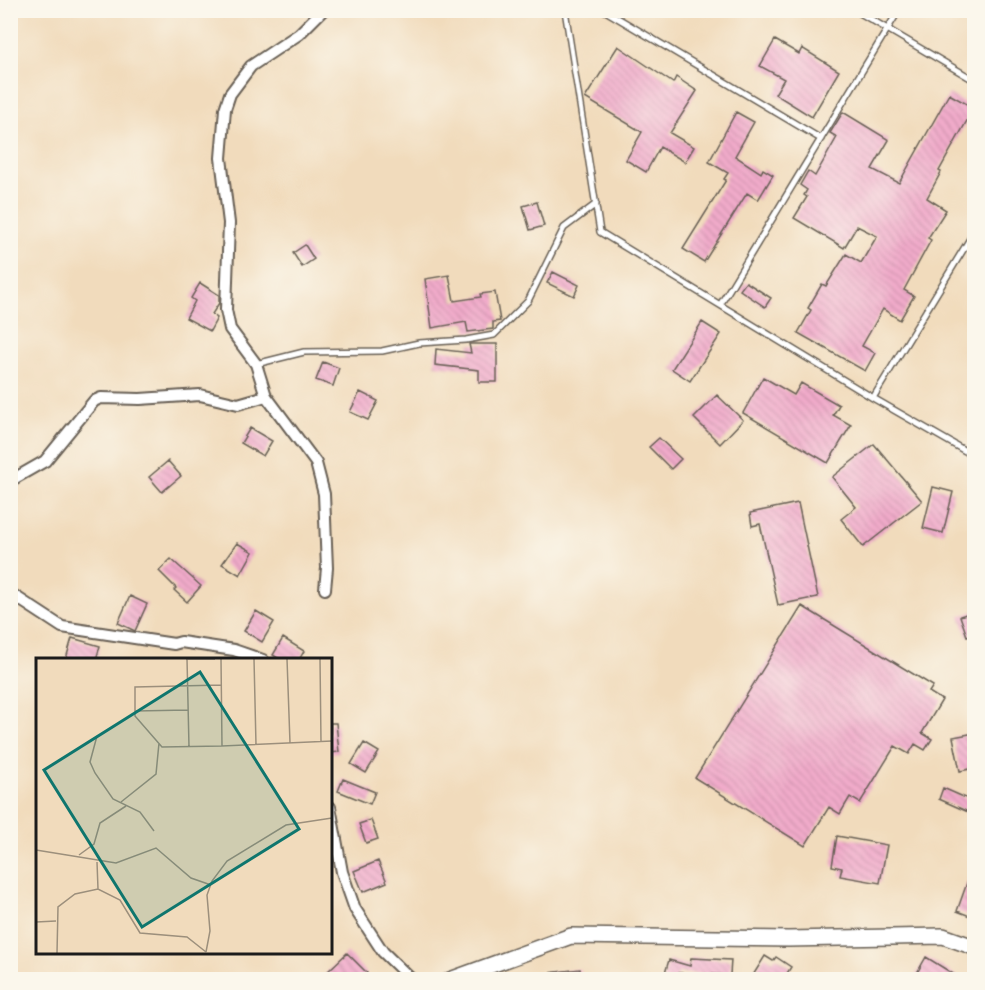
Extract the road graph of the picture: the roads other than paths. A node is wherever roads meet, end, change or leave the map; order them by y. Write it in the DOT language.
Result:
graph roads {
  1 [pos="323,10"];
  2 [pos="565,10"];
  3 [pos="604,10"];
  4 [pos="855,10"];
  5 [pos="899,10"];
  6 [pos="887,29"];
  7 [pos="975,80"];
  8 [pos="821,139"];
  9 [pos="596,204"];
  10 [pos="975,232"];
  11 [pos="720,305"];
  12 [pos="256,364"];
  13 [pos="266,396"];
  14 [pos="873,398"];
  15 [pos="975,456"];
  16 [pos="10,481"];
  17 [pos="325,590"];
  18 [pos="10,593"];
  19 [pos="257,658"];
  20 [pos="332,818"];
  21 [pos="975,947"];
  22 [pos="411,980"];
  23 [pos="450,980"];
  1 -- 12 [label="street"];
  2 -- 9 [label="lane"];
  3 -- 8 [label="lane"];
  4 -- 6 [label="lane"];
  5 -- 6 [label="lane"];
  6 -- 7 [label="lane"];
  6 -- 8 [label="lane"];
  8 -- 11 [label="lane"];
  9 -- 11 [label="lane"];
  9 -- 12 [label="lane"];
  10 -- 14 [label="lane"];
  11 -- 14 [label="lane"];
  12 -- 13 [label="street"];
  13 -- 16 [label="street"];
  13 -- 17 [label="street"];
  14 -- 15 [label="lane"];
  18 -- 19 [label="street"];
  20 -- 22 [label="street"];
  21 -- 23 [label="street"];
}
